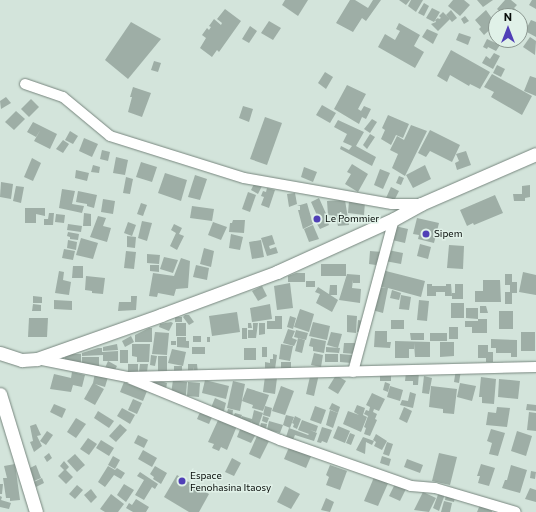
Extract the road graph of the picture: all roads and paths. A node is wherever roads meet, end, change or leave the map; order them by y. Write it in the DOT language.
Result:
graph roads {
  1 [pos="25,84"];
  2 [pos="536,154"];
  3 [pos="421,204"];
  4 [pos="394,219"];
  5 [pos="1,350"];
  6 [pos="37,360"];
  7 [pos="536,367"];
  8 [pos="354,372"];
  9 [pos="127,377"];
  10 [pos="0,394"];
  11 [pos="36,512"];
  12 [pos="516,512"];
  1 -- 3 [label="street"];
  2 -- 3 [label="street"];
  3 -- 4 [label="street"];
  4 -- 6 [label="street"];
  4 -- 8 [label="street"];
  5 -- 6 [label="street"];
  6 -- 9 [label="street"];
  7 -- 8 [label="street"];
  8 -- 9 [label="street"];
  9 -- 12 [label="street"];
  10 -- 11 [label="street"];
}
